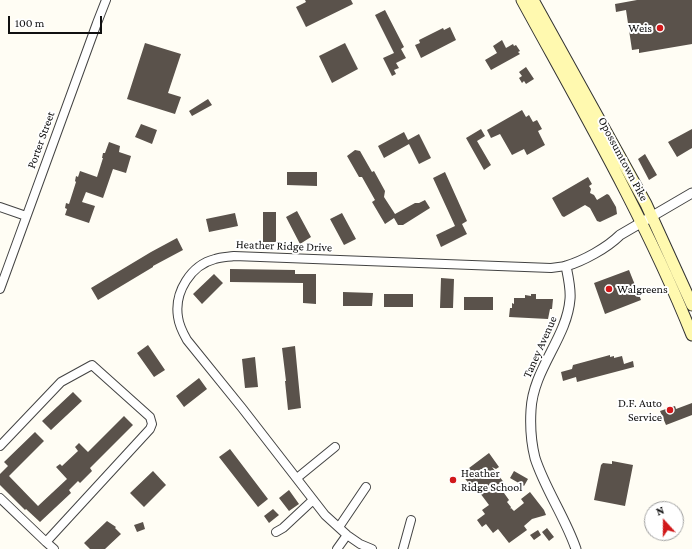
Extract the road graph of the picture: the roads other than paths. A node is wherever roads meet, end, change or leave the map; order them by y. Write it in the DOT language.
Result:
graph roads {
  1 [pos="106,0"];
  2 [pos="522,0"];
  3 [pos="533,0"];
  4 [pos="692,193"];
  5 [pos="0,207"];
  6 [pos="26,216"];
  7 [pos="647,219"];
  8 [pos="566,266"];
  9 [pos="0,288"];
  10 [pos="692,305"];
  11 [pos="692,335"];
  12 [pos="0,446"];
  13 [pos="335,446"];
  14 [pos="297,478"];
  15 [pos="366,487"];
  16 [pos="0,498"];
  17 [pos="313,500"];
  18 [pos="412,520"];
  19 [pos="338,527"];
  20 [pos="276,532"];
  21 [pos="348,535"];
  22 [pos="46,542"];
  23 [pos="54,549"];
  24 [pos="338,549"];
  25 [pos="372,549"];
  26 [pos="403,549"];
  27 [pos="576,549"];
  1 -- 6 [label="street, Porter Street"];
  2 -- 7 [label="main road, Opossumtown Pike"];
  3 -- 7 [label="main road, Opossumtown Pike"];
  4 -- 7 [label="street"];
  5 -- 6 [label="street"];
  6 -- 9 [label="street, Porter Street"];
  7 -- 8 [label="street"];
  7 -- 10 [label="main road, Opossumtown Pike"];
  7 -- 11 [label="main road, Opossumtown Pike"];
  8 -- 14 [label="street, Heather Ridge Drive"];
  8 -- 27 [label="street, Taney Avenue"];
  12 -- 22 [label="street"];
  13 -- 14 [label="street"];
  14 -- 17 [label="street, Heather Ridge Drive"];
  15 -- 19 [label="street"];
  16 -- 22 [label="street"];
  17 -- 19 [label="street, Heather Ridge Drive"];
  17 -- 20 [label="street"];
  18 -- 26 [label="street"];
  19 -- 21 [label="street, Heather Ridge Drive"];
  21 -- 24 [label="street"];
  21 -- 25 [label="street, Heather Ridge Drive"];
  22 -- 23 [label="street"];
}
